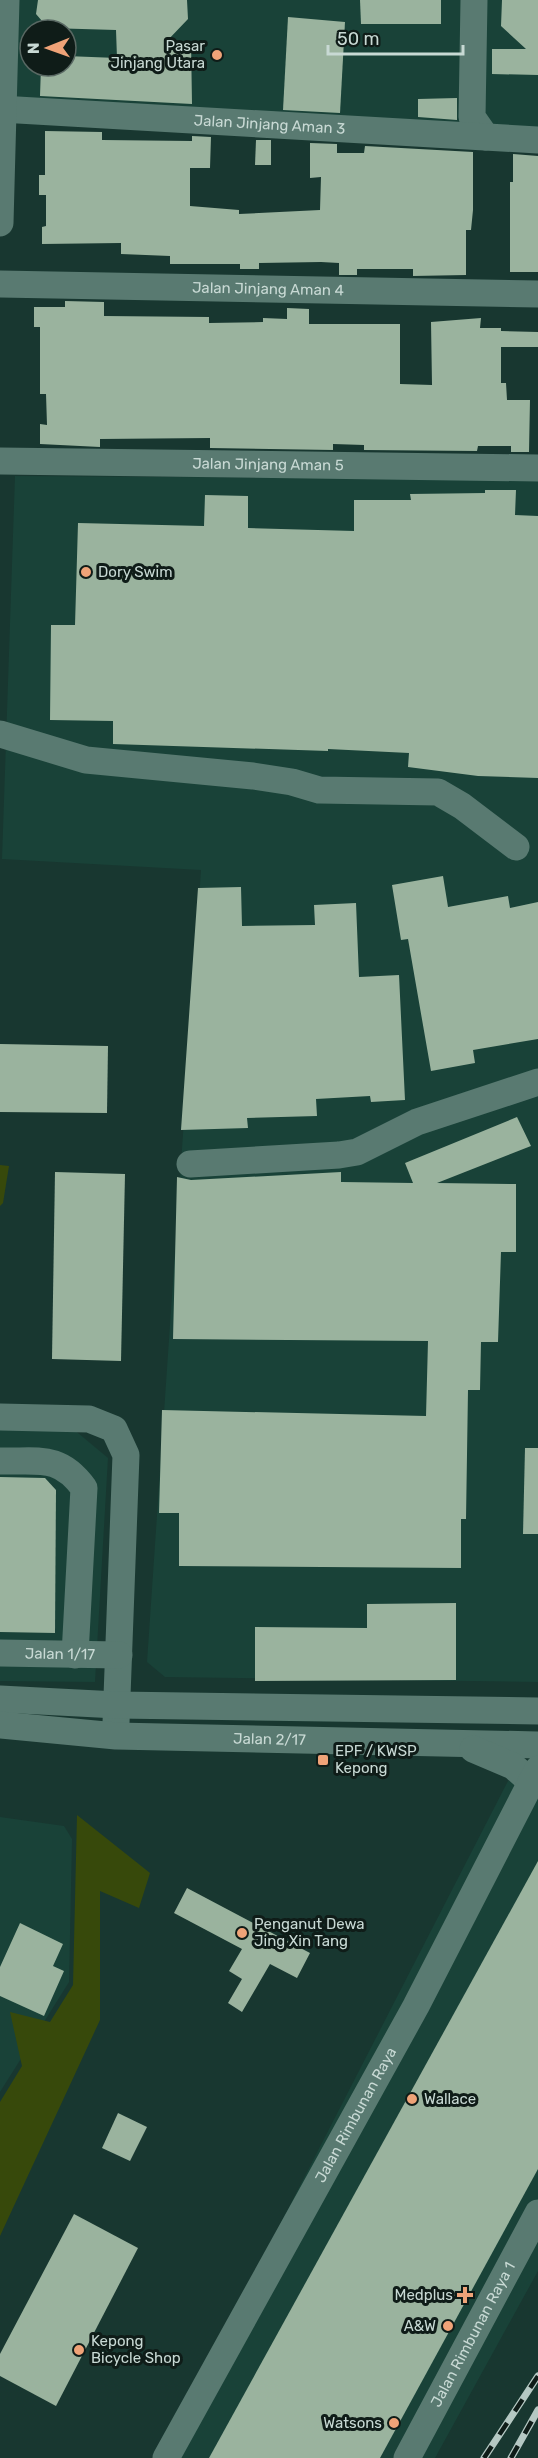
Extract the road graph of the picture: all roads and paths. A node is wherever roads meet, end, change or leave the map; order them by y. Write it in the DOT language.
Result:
graph roads {
  1 [pos="6,0"];
  2 [pos="474,0"];
  3 [pos="2,109"];
  4 [pos="486,137"];
  5 [pos="538,140"];
  6 [pos="0,223"];
  7 [pos="0,284"];
  8 [pos="538,294"];
  9 [pos="0,461"];
  10 [pos="538,468"];
  11 [pos="0,734"];
  12 [pos="516,847"];
  13 [pos="538,1082"];
  14 [pos="190,1164"];
  15 [pos="0,1417"];
  16 [pos="0,1461"];
  17 [pos="0,1653"];
  18 [pos="75,1655"];
  19 [pos="119,1655"];
  20 [pos="0,1699"];
  21 [pos="117,1705"];
  22 [pos="538,1711"];
  23 [pos="0,1725"];
  24 [pos="116,1736"];
  25 [pos="455,1743"];
  26 [pos="538,1745"];
  27 [pos="536,1793"];
  28 [pos="538,2213"];
  29 [pos="166,2458"];
  30 [pos="407,2458"];
  1 -- 3 [label="street"];
  2 -- 4 [label="street"];
  3 -- 4 [label="street, Jalan Jinjang Aman 3"];
  3 -- 6 [label="street"];
  4 -- 5 [label="street, Jalan Jinjang Aman 3"];
  7 -- 8 [label="street, Jalan Jinjang Aman 4"];
  9 -- 10 [label="street, Jalan Jinjang Aman 5"];
  11 -- 12 [label="street"];
  13 -- 14 [label="street"];
  15 -- 19 [label="street"];
  16 -- 18 [label="street"];
  17 -- 18 [label="street, Jalan 1/17"];
  18 -- 19 [label="street, Jalan 1/17"];
  19 -- 21 [label="street"];
  20 -- 21 [label="street"];
  21 -- 22 [label="street"];
  21 -- 24 [label="street"];
  23 -- 24 [label="street, Jalan 2/17"];
  24 -- 25 [label="street, Jalan 2/17"];
  25 -- 26 [label="street, Jalan 2/17"];
  25 -- 27 [label="street"];
  27 -- 29 [label="street, Jalan Rimbunan Raya"];
  28 -- 30 [label="street, Jalan Rimbunan Raya 1"];
}
